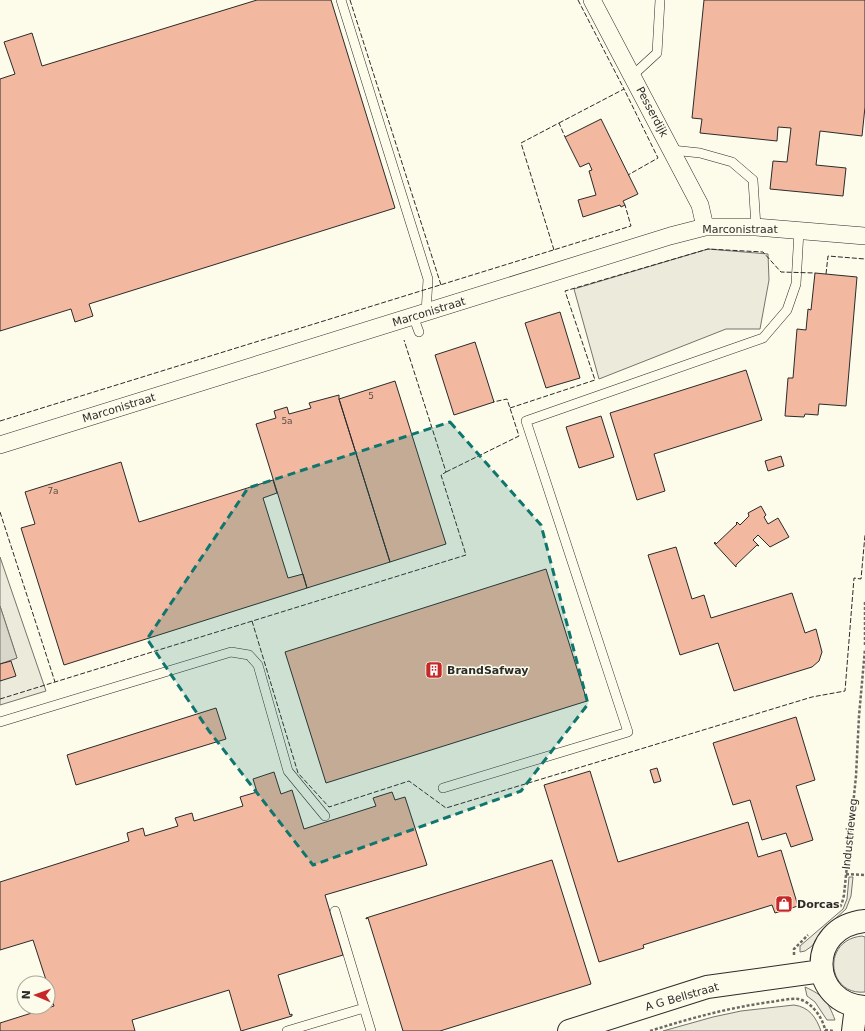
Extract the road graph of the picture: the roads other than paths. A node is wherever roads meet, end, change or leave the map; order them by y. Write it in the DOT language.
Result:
graph roads {
  1 [pos="341,0"];
  2 [pos="592,0"];
  3 [pos="660,0"];
  4 [pos="632,76"];
  5 [pos="672,150"];
  6 [pos="756,227"];
  7 [pos="705,228"];
  8 [pos="799,231"];
  9 [pos="865,236"];
  10 [pos="419,314"];
  11 [pos="419,332"];
  12 [pos="0,445"];
  13 [pos="0,722"];
  14 [pos="443,788"];
  15 [pos="325,816"];
  16 [pos="335,911"];
  17 [pos="865,911"];
  18 [pos="865,921"];
  19 [pos="822,971"];
  20 [pos="861,1007"];
  21 [pos="364,1008"];
  22 [pos="287,1031"];
  23 [pos="371,1031"];
  24 [pos="569,1031"];
  25 [pos="854,1031"];
  1 -- 10 [label="lane"];
  2 -- 4 [label="street, Pesserdijk"];
  3 -- 4 [label="lane"];
  4 -- 5 [label="street, Pesserdijk"];
  5 -- 6 [label="lane"];
  5 -- 7 [label="street, Pesserdijk"];
  6 -- 7 [label="street, Marconistraat"];
  6 -- 8 [label="street, Marconistraat"];
  7 -- 10 [label="street, Marconistraat"];
  8 -- 9 [label="street, Marconistraat"];
  8 -- 14 [label="lane"];
  10 -- 11 [label="lane"];
  10 -- 12 [label="street, Marconistraat"];
  13 -- 15 [label="lane"];
  16 -- 21 [label="lane"];
  17 -- 18 [label="street"];
  18 -- 19 [label="street"];
  19 -- 20 [label="street"];
  19 -- 24 [label="street, A G Bellstraat"];
  20 -- 25 [label="street"];
  21 -- 22 [label="lane"];
  21 -- 23 [label="lane"];
}
